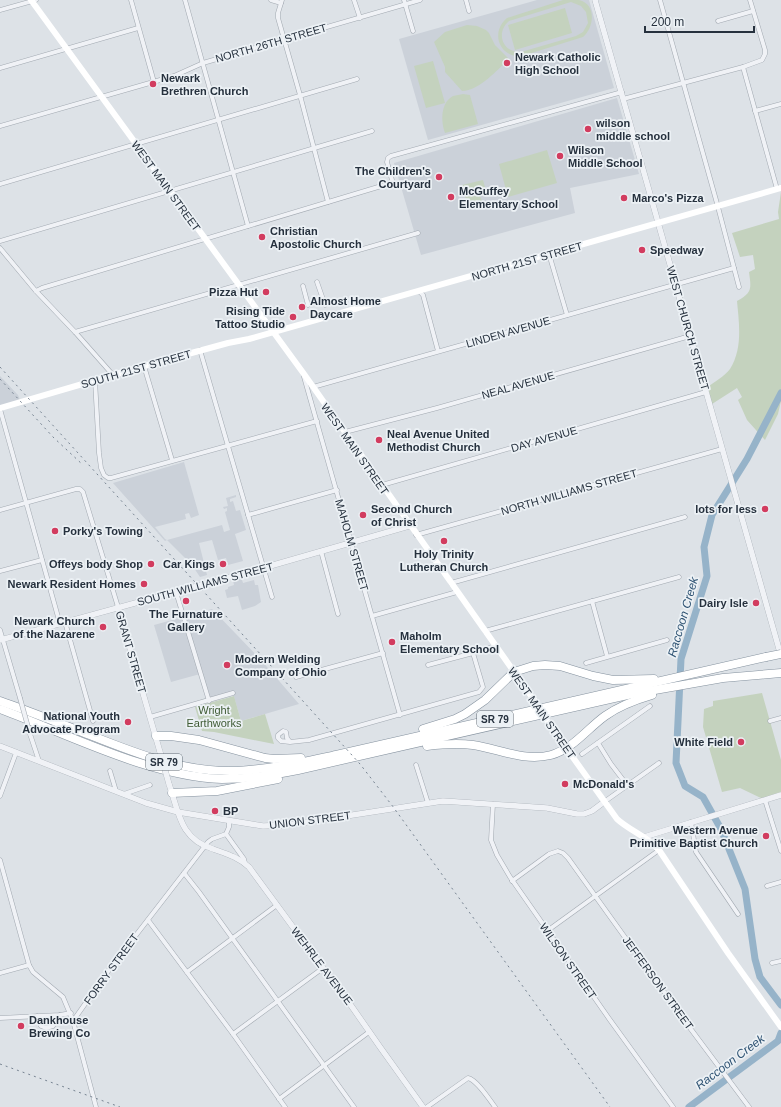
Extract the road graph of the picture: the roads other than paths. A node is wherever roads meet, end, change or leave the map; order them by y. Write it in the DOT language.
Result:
graph roads {
  1 [pos="33,0"];
  2 [pos="131,0"];
  3 [pos="185,0"];
  4 [pos="271,0"];
  5 [pos="354,0"];
  6 [pos="420,0"];
  7 [pos="466,0"];
  8 [pos="595,0"];
  9 [pos="660,0"];
  10 [pos="750,0"];
  11 [pos="282,2"];
  12 [pos="405,2"];
  13 [pos="0,10"];
  14 [pos="469,11"];
  15 [pos="753,11"];
  16 [pos="360,18"];
  17 [pos="718,21"];
  18 [pos="138,28"];
  19 [pos="413,31"];
  20 [pos="283,40"];
  21 [pos="66,48"];
  22 [pos="203,63"];
  23 [pos="743,67"];
  24 [pos="0,68"];
  25 [pos="357,79"];
  26 [pos="154,82"];
  27 [pos="683,83"];
  28 [pos="622,92"];
  29 [pos="300,95"];
  30 [pos="101,96"];
  31 [pos="623,99"];
  32 [pos="781,104"];
  33 [pos="755,111"];
  34 [pos="218,120"];
  35 [pos="0,126"];
  36 [pos="372,131"];
  37 [pos="136,144"];
  38 [pos="314,149"];
  39 [pos="233,172"];
  40 [pos="0,184"];
  41 [pos="779,189"];
  42 [pos="170,191"];
  43 [pos="328,202"];
  44 [pos="718,207"];
  45 [pos="659,224"];
  46 [pos="248,226"];
  47 [pos="418,233"];
  48 [pos="205,238"];
  49 [pos="0,241"];
  50 [pos="0,248"];
  51 [pos="549,254"];
  52 [pos="734,268"];
  53 [pos="317,282"];
  54 [pos="676,284"];
  55 [pos="238,285"];
  56 [pos="303,286"];
  57 [pos="739,287"];
  58 [pos="419,291"];
  59 [pos="36,292"];
  60 [pos="308,305"];
  61 [pos="325,305"];
  62 [pos="567,315"];
  63 [pos="75,332"];
  64 [pos="273,332"];
  65 [pos="690,336"];
  66 [pos="200,350"];
  67 [pos="438,351"];
  68 [pos="144,366"];
  69 [pos="304,374"];
  70 [pos="114,375"];
  71 [pos="95,380"];
  72 [pos="312,387"];
  73 [pos="706,392"];
  74 [pos="0,408"];
  75 [pos="317,421"];
  76 [pos="344,432"];
  77 [pos="227,445"];
  78 [pos="722,449"];
  79 [pos="172,460"];
  80 [pos="381,485"];
  81 [pos="337,490"];
  82 [pos="26,502"];
  83 [pos="0,510"];
  84 [pos="248,515"];
  85 [pos="685,517"];
  86 [pos="409,526"];
  87 [pos="416,535"];
  88 [pos="352,543"];
  89 [pos="322,551"];
  90 [pos="42,560"];
  91 [pos="264,568"];
  92 [pos="0,571"];
  93 [pos="678,577"];
  94 [pos="451,584"];
  95 [pos="176,592"];
  96 [pos="457,592"];
  97 [pos="272,597"];
  98 [pos="592,601"];
  99 [pos="118,607"];
  100 [pos="338,614"];
  101 [pos="372,616"];
  102 [pos="63,623"];
  103 [pos="0,630"];
  104 [pos="485,631"];
  105 [pos="1,640"];
  106 [pos="667,640"];
  107 [pos="496,646"];
  108 [pos="383,653"];
  109 [pos="473,653"];
  110 [pos="781,655"];
  111 [pos="607,656"];
  112 [pos="586,663"];
  113 [pos="428,665"];
  114 [pos="514,672"];
  115 [pos="777,673"];
  116 [pos="296,677"];
  117 [pos="667,684"];
  118 [pos="233,693"];
  119 [pos="0,701"];
  120 [pos="208,701"];
  121 [pos="650,706"];
  122 [pos="0,709"];
  123 [pos="400,715"];
  124 [pos="150,717"];
  125 [pos="781,718"];
  126 [pos="93,721"];
  127 [pos="770,721"];
  128 [pos="156,736"];
  129 [pos="396,740"];
  130 [pos="290,742"];
  131 [pos="598,743"];
  132 [pos="0,746"];
  133 [pos="403,746"];
  134 [pos="567,749"];
  135 [pos="16,753"];
  136 [pos="582,754"];
  137 [pos="336,755"];
  138 [pos="39,762"];
  139 [pos="659,763"];
  140 [pos="416,765"];
  141 [pos="311,767"];
  142 [pos="110,771"];
  143 [pos="150,785"];
  144 [pos="627,785"];
  145 [pos="116,791"];
  146 [pos="124,794"];
  147 [pos="172,794"];
  148 [pos="781,795"];
  149 [pos="0,796"];
  150 [pos="765,800"];
  151 [pos="604,802"];
  152 [pos="428,804"];
  153 [pos="493,804"];
  154 [pos="178,812"];
  155 [pos="229,820"];
  156 [pos="691,822"];
  157 [pos="226,834"];
  158 [pos="644,837"];
  159 [pos="204,847"];
  160 [pos="659,850"];
  161 [pos="781,850"];
  162 [pos="0,860"];
  163 [pos="245,863"];
  164 [pos="184,873"];
  165 [pos="512,881"];
  166 [pos="781,882"];
  167 [pos="767,886"];
  168 [pos="595,896"];
  169 [pos="277,905"];
  170 [pos="738,914"];
  171 [pos="148,920"];
  172 [pos="547,931"];
  173 [pos="232,939"];
  174 [pos="781,961"];
  175 [pos="772,963"];
  176 [pos="29,965"];
  177 [pos="322,968"];
  178 [pos="187,972"];
  179 [pos="0,973"];
  180 [pos="278,1001"];
  181 [pos="71,1013"];
  182 [pos="60,1015"];
  183 [pos="37,1016"];
  184 [pos="0,1018"];
  185 [pos="73,1021"];
  186 [pos="781,1028"];
  187 [pos="369,1032"];
  188 [pos="233,1034"];
  189 [pos="324,1065"];
  190 [pos="279,1099"];
  191 [pos="96,1107"];
  192 [pos="285,1107"];
  193 [pos="354,1107"];
  194 [pos="423,1107"];
  195 [pos="426,1107"];
  196 [pos="495,1107"];
  197 [pos="672,1107"];
  198 [pos="749,1107"];
  1 -- 13 [label="street"];
  1 -- 21 [label="main road, WEST MAIN STREET"];
  2 -- 18 [label="street"];
  3 -- 22 [label="street"];
  4 -- 11 [label="street"];
  5 -- 16 [label="street"];
  6 -- 12 [label="street, NORTH 26TH STREET"];
  7 -- 14 [label="street"];
  8 -- 28 [label="street, WEST CHURCH STREET"];
  9 -- 27 [label="street"];
  10 -- 15 [label="street"];
  11 -- 20 [label="street"];
  12 -- 16 [label="street, NORTH 26TH STREET"];
  12 -- 19 [label="street"];
  15 -- 17 [label="street"];
  15 -- 23 [label="street"];
  16 -- 20 [label="street, NORTH 26TH STREET"];
  18 -- 21 [label="street"];
  18 -- 26 [label="street"];
  20 -- 22 [label="street, NORTH 26TH STREET"];
  20 -- 29 [label="street"];
  21 -- 24 [label="street"];
  21 -- 30 [label="main road, WEST MAIN STREET"];
  22 -- 26 [label="street, NORTH 26TH STREET"];
  22 -- 34 [label="street"];
  23 -- 27 [label="street"];
  23 -- 33 [label="street"];
  25 -- 29 [label="street"];
  26 -- 30 [label="street, NORTH 26TH STREET"];
  27 -- 31 [label="street"];
  27 -- 44 [label="street"];
  28 -- 31 [label="street, WEST CHURCH STREET"];
  28 -- 43 [label="street"];
  29 -- 34 [label="street"];
  29 -- 38 [label="street"];
  30 -- 35 [label="street, NORTH 26TH STREET"];
  30 -- 37 [label="main road, WEST MAIN STREET"];
  31 -- 45 [label="street, WEST CHURCH STREET"];
  32 -- 33 [label="street"];
  33 -- 41 [label="street"];
  34 -- 37 [label="street"];
  34 -- 39 [label="street"];
  36 -- 38 [label="street"];
  37 -- 40 [label="street"];
  37 -- 42 [label="main road, WEST MAIN STREET"];
  38 -- 39 [label="street"];
  38 -- 43 [label="street"];
  39 -- 42 [label="street"];
  39 -- 46 [label="street"];
  41 -- 44 [label="main road, NORTH 21ST STREET"];
  42 -- 48 [label="main road, WEST MAIN STREET"];
  42 -- 49 [label="street"];
  43 -- 46 [label="street"];
  44 -- 45 [label="main road, NORTH 21ST STREET"];
  44 -- 52 [label="street"];
  45 -- 51 [label="main road, NORTH 21ST STREET"];
  45 -- 54 [label="street, WEST CHURCH STREET"];
  46 -- 48 [label="street"];
  47 -- 55 [label="street"];
  48 -- 55 [label="main road, WEST MAIN STREET"];
  48 -- 59 [label="street"];
  50 -- 59 [label="street"];
  51 -- 58 [label="main road, NORTH 21ST STREET"];
  51 -- 62 [label="street"];
  52 -- 54 [label="street, LINDEN AVENUE"];
  52 -- 57 [label="street"];
  53 -- 61 [label="street"];
  54 -- 62 [label="street, LINDEN AVENUE"];
  54 -- 65 [label="street, WEST CHURCH STREET"];
  55 -- 63 [label="street"];
  55 -- 64 [label="main road, WEST MAIN STREET"];
  56 -- 60 [label="street"];
  58 -- 64 [label="main road, NORTH 21ST STREET"];
  58 -- 67 [label="street"];
  59 -- 63 [label="street"];
  62 -- 67 [label="street, LINDEN AVENUE"];
  63 -- 70 [label="street"];
  64 -- 66 [label="main road, SOUTH 21ST STREET"];
  64 -- 69 [label="main road, WEST MAIN STREET"];
  65 -- 73 [label="street, WEST CHURCH STREET"];
  65 -- 76 [label="street, NEAL AVENUE"];
  66 -- 68 [label="main road, SOUTH 21ST STREET"];
  66 -- 77 [label="street"];
  67 -- 72 [label="street, LINDEN AVENUE"];
  68 -- 70 [label="main road, SOUTH 21ST STREET"];
  68 -- 79 [label="street"];
  69 -- 72 [label="main road, WEST MAIN STREET"];
  69 -- 75 [label="street, MAHOLM STREET"];
  70 -- 71 [label="main road, SOUTH 21ST STREET"];
  71 -- 74 [label="main road, SOUTH 21ST STREET"];
  71 -- 79 [label="street"];
  72 -- 76 [label="main road, WEST MAIN STREET"];
  73 -- 78 [label="street, WEST CHURCH STREET"];
  73 -- 80 [label="street, DAY AVENUE"];
  74 -- 82 [label="street"];
  75 -- 77 [label="street"];
  75 -- 81 [label="street, MAHOLM STREET"];
  76 -- 80 [label="main road, WEST MAIN STREET"];
  77 -- 79 [label="street"];
  77 -- 84 [label="street"];
  78 -- 87 [label="street, NORTH WILLIAMS STREET"];
  78 -- 110 [label="street, WEST CHURCH STREET"];
  80 -- 86 [label="main road, WEST MAIN STREET"];
  81 -- 84 [label="street"];
  81 -- 88 [label="street, MAHOLM STREET"];
  82 -- 83 [label="street"];
  82 -- 90 [label="street"];
  82 -- 99 [label="street, GRANT STREET"];
  84 -- 91 [label="street"];
  85 -- 94 [label="street"];
  86 -- 87 [label="main road, WEST MAIN STREET"];
  86 -- 88 [label="street, SOUTH WILLIAMS STREET"];
  87 -- 94 [label="main road, WEST MAIN STREET"];
  88 -- 89 [label="street, SOUTH WILLIAMS STREET"];
  88 -- 101 [label="street, MAHOLM STREET"];
  89 -- 91 [label="street, SOUTH WILLIAMS STREET"];
  89 -- 100 [label="street"];
  90 -- 92 [label="street"];
  90 -- 102 [label="street"];
  91 -- 95 [label="street, SOUTH WILLIAMS STREET"];
  91 -- 97 [label="street"];
  93 -- 98 [label="street"];
  94 -- 96 [label="main road, WEST MAIN STREET"];
  95 -- 99 [label="street, SOUTH WILLIAMS STREET"];
  95 -- 120 [label="street"];
  96 -- 101 [label="street"];
  96 -- 104 [label="main road, WEST MAIN STREET"];
  98 -- 104 [label="street"];
  98 -- 111 [label="street"];
  99 -- 102 [label="street, SOUTH WILLIAMS STREET"];
  99 -- 124 [label="street, GRANT STREET"];
  101 -- 108 [label="street, MAHOLM STREET"];
  102 -- 105 [label="street, SOUTH WILLIAMS STREET"];
  102 -- 126 [label="street"];
  103 -- 105 [label="street"];
  104 -- 107 [label="main road, WEST MAIN STREET"];
  105 -- 138 [label="street, bridge"];
  106 -- 111 [label="street"];
  107 -- 109 [label="street"];
  107 -- 114 [label="main road, WEST MAIN STREET"];
  108 -- 116 [label="street"];
  108 -- 123 [label="street, MAHOLM STREET"];
  109 -- 113 [label="street"];
  109 -- 123 [label="street"];
  110 -- 117 [label="highway, bridge"];
  111 -- 112 [label="street"];
  114 -- 117 [label="highway"];
  114 -- 129 [label="highway"];
  114 -- 134 [label="main road, WEST MAIN STREET, bridge"];
  115 -- 117 [label="highway"];
  117 -- 129 [label="highway, SR 79"];
  117 -- 133 [label="highway, SR 79"];
  117 -- 134 [label="highway"];
  118 -- 120 [label="street"];
  119 -- 137 [label="highway, SR 79"];
  120 -- 124 [label="street"];
  121 -- 131 [label="street"];
  122 -- 141 [label="highway, SR 79"];
  123 -- 130 [label="street"];
  124 -- 128 [label="street, GRANT STREET"];
  125 -- 127 [label="street"];
  128 -- 137 [label="highway"];
  128 -- 147 [label="street, GRANT STREET, bridge"];
  129 -- 137 [label="highway, SR 79"];
  131 -- 136 [label="street"];
  131 -- 144 [label="street"];
  132 -- 135 [label="street, UNION STREET"];
  133 -- 134 [label="highway"];
  133 -- 141 [label="highway, SR 79"];
  134 -- 151 [label="main road, WEST MAIN STREET"];
  135 -- 138 [label="street, UNION STREET"];
  135 -- 149 [label="street"];
  138 -- 145 [label="street, UNION STREET"];
  139 -- 144 [label="street"];
  140 -- 152 [label="street"];
  141 -- 147 [label="highway"];
  142 -- 145 [label="street"];
  143 -- 146 [label="street"];
  144 -- 151 [label="street"];
  145 -- 146 [label="street, UNION STREET"];
  146 -- 154 [label="street, UNION STREET"];
  147 -- 154 [label="street, GRANT STREET"];
  148 -- 150 [label="street"];
  150 -- 156 [label="street"];
  150 -- 161 [label="street"];
  151 -- 153 [label="street, UNION STREET"];
  151 -- 158 [label="main road, WEST MAIN STREET"];
  152 -- 153 [label="street, UNION STREET"];
  152 -- 155 [label="street, UNION STREET"];
  153 -- 165 [label="street, WILSON STREET"];
  154 -- 155 [label="street, UNION STREET"];
  154 -- 159 [label="street, WEHRLE AVENUE"];
  155 -- 157 [label="street"];
  156 -- 158 [label="street"];
  156 -- 170 [label="street"];
  157 -- 159 [label="street"];
  157 -- 163 [label="street"];
  158 -- 160 [label="main road, WEST MAIN STREET"];
  159 -- 163 [label="street, WEHRLE AVENUE"];
  159 -- 164 [label="street, FORRY STREET"];
  160 -- 168 [label="street"];
  160 -- 186 [label="main road, WEST MAIN STREET"];
  162 -- 176 [label="street"];
  163 -- 169 [label="street, WEHRLE AVENUE"];
  164 -- 171 [label="street, FORRY STREET"];
  164 -- 173 [label="street"];
  165 -- 168 [label="street, JEFFERSON STREET"];
  165 -- 172 [label="street, WILSON STREET"];
  166 -- 167 [label="street"];
  168 -- 172 [label="street"];
  168 -- 198 [label="street, JEFFERSON STREET"];
  169 -- 173 [label="street"];
  169 -- 177 [label="street, WEHRLE AVENUE"];
  171 -- 178 [label="street"];
  171 -- 185 [label="street, FORRY STREET"];
  172 -- 197 [label="street, WILSON STREET"];
  173 -- 178 [label="street"];
  173 -- 180 [label="street"];
  174 -- 175 [label="street"];
  176 -- 179 [label="street"];
  176 -- 181 [label="street"];
  177 -- 180 [label="street"];
  177 -- 187 [label="street, WEHRLE AVENUE"];
  178 -- 188 [label="street"];
  180 -- 188 [label="street"];
  180 -- 189 [label="street"];
  181 -- 182 [label="street"];
  181 -- 185 [label="street"];
  182 -- 183 [label="street"];
  182 -- 183 [label="street"];
  183 -- 184 [label="street"];
  185 -- 191 [label="street"];
  187 -- 189 [label="street"];
  187 -- 194 [label="street, WEHRLE AVENUE"];
  188 -- 190 [label="street"];
  189 -- 190 [label="street"];
  189 -- 193 [label="street"];
  190 -- 192 [label="street"];
  195 -- 196 [label="street"];
}
